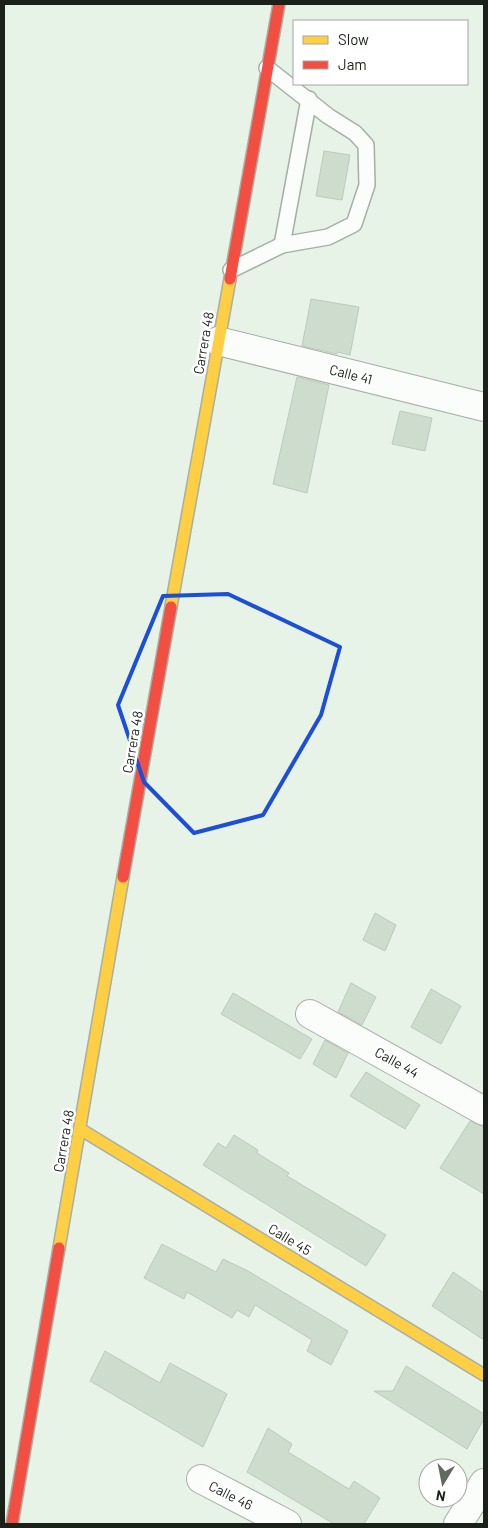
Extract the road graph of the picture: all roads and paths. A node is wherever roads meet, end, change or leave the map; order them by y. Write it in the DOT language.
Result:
graph roads {
  1 [pos="279,4"];
  2 [pos="267,68"];
  3 [pos="309,99"];
  4 [pos="282,245"];
  5 [pos="232,270"];
  6 [pos="218,341"];
  7 [pos="484,407"];
  8 [pos="310,1014"];
  9 [pos="484,1111"];
  10 [pos="80,1129"];
  11 [pos="484,1375"];
  12 [pos="201,1480"];
  13 [pos="484,1483"];
  14 [pos="12,1524"];
  15 [pos="288,1524"];
  16 [pos="458,1524"];
  1 -- 2 [label="main road, Carrera 48"];
  2 -- 3 [label="lane"];
  2 -- 5 [label="main road, Carrera 48"];
  3 -- 4 [label="lane"];
  3 -- 4 [label="lane"];
  4 -- 5 [label="lane"];
  5 -- 6 [label="main road, Carrera 48"];
  6 -- 7 [label="street, Calle 41"];
  6 -- 10 [label="main road, Carrera 48"];
  8 -- 9 [label="street, Calle 44"];
  10 -- 11 [label="main road, Calle 45"];
  10 -- 14 [label="main road, Carrera 48"];
  12 -- 15 [label="street, Calle 46"];
  13 -- 16 [label="street"];
}
